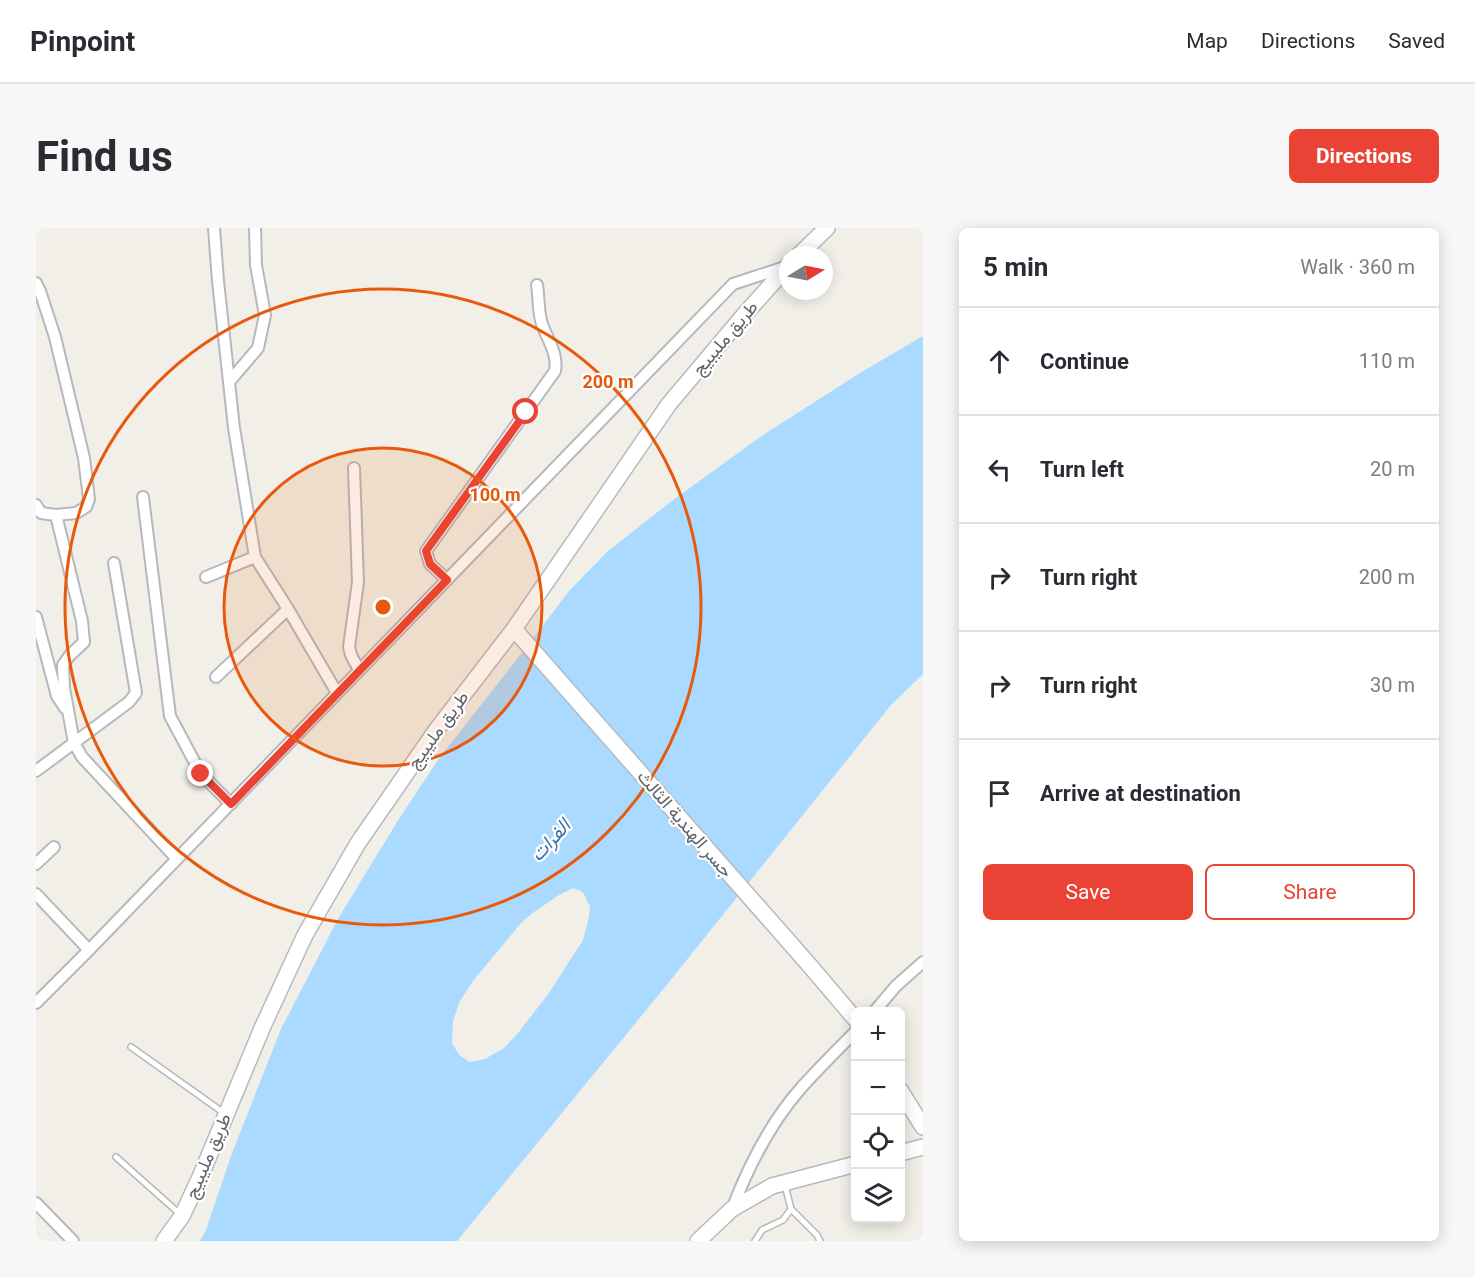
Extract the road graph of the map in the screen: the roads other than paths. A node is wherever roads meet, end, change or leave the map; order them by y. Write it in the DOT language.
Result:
graph roads {
  1 [pos="214,228"];
  2 [pos="255,228"];
  3 [pos="827,228"];
  4 [pos="808,246"];
  5 [pos="779,269"];
  6 [pos="779,276"];
  7 [pos="36,283"];
  8 [pos="537,285"];
  9 [pos="229,382"];
  10 [pos="354,468"];
  11 [pos="143,496"];
  12 [pos="36,505"];
  13 [pos="56,515"];
  14 [pos="255,556"];
  15 [pos="114,563"];
  16 [pos="206,577"];
  17 [pos="447,580"];
  18 [pos="288,609"];
  19 [pos="36,617"];
  20 [pos="514,629"];
  21 [pos="359,670"];
  22 [pos="216,677"];
  23 [pos="337,693"];
  24 [pos="67,710"];
  25 [pos="74,743"];
  26 [pos="36,771"];
  27 [pos="231,804"];
  28 [pos="54,847"];
  29 [pos="177,859"];
  30 [pos="36,864"];
  31 [pos="36,894"];
  32 [pos="89,950"];
  33 [pos="923,962"];
  34 [pos="36,1003"];
  35 [pos="877,1007"];
  36 [pos="851,1015"];
  37 [pos="851,1035"];
  38 [pos="131,1047"];
  39 [pos="905,1098"];
  40 [pos="226,1114"];
  41 [pos="923,1127"];
  42 [pos="923,1147"];
  43 [pos="905,1152"];
  44 [pos="116,1157"];
  45 [pos="851,1165"];
  46 [pos="785,1183"];
  47 [pos="36,1203"];
  48 [pos="732,1209"];
  49 [pos="791,1209"];
  50 [pos="182,1216"];
  51 [pos="73,1241"];
  52 [pos="164,1241"];
  53 [pos="698,1241"];
  54 [pos="755,1241"];
  55 [pos="820,1241"];
  1 -- 9 [label="street"];
  2 -- 9 [label="street"];
  3 -- 4 [label="street"];
  5 -- 17 [label="street"];
  6 -- 20 [label="street, طريق مليبيج"];
  7 -- 13 [label="street"];
  8 -- 17 [label="street"];
  9 -- 14 [label="street"];
  10 -- 21 [label="street"];
  11 -- 27 [label="street"];
  12 -- 13 [label="street"];
  13 -- 24 [label="street"];
  14 -- 16 [label="street"];
  14 -- 18 [label="street"];
  15 -- 25 [label="street"];
  17 -- 21 [label="street"];
  18 -- 22 [label="street"];
  18 -- 23 [label="street"];
  19 -- 24 [label="street"];
  20 -- 36 [label="street, جسر الهندية الثالث"];
  20 -- 40 [label="street, طريق مليبيج"];
  21 -- 23 [label="street"];
  23 -- 27 [label="street"];
  24 -- 25 [label="street"];
  25 -- 26 [label="street"];
  25 -- 29 [label="street"];
  27 -- 29 [label="street"];
  28 -- 30 [label="street"];
  29 -- 32 [label="street"];
  31 -- 32 [label="street"];
  32 -- 34 [label="street"];
  33 -- 35 [label="street"];
  37 -- 48 [label="street"];
  38 -- 40 [label="lane"];
  39 -- 41 [label="street"];
  40 -- 50 [label="street, طريق مليبيج"];
  42 -- 43 [label="street"];
  44 -- 50 [label="lane"];
  45 -- 46 [label="street"];
  46 -- 48 [label="street"];
  46 -- 49 [label="lane"];
  47 -- 51 [label="street"];
  48 -- 53 [label="street"];
  49 -- 54 [label="lane"];
  49 -- 55 [label="lane"];
  50 -- 52 [label="street, طريق مليبيج"];
}
